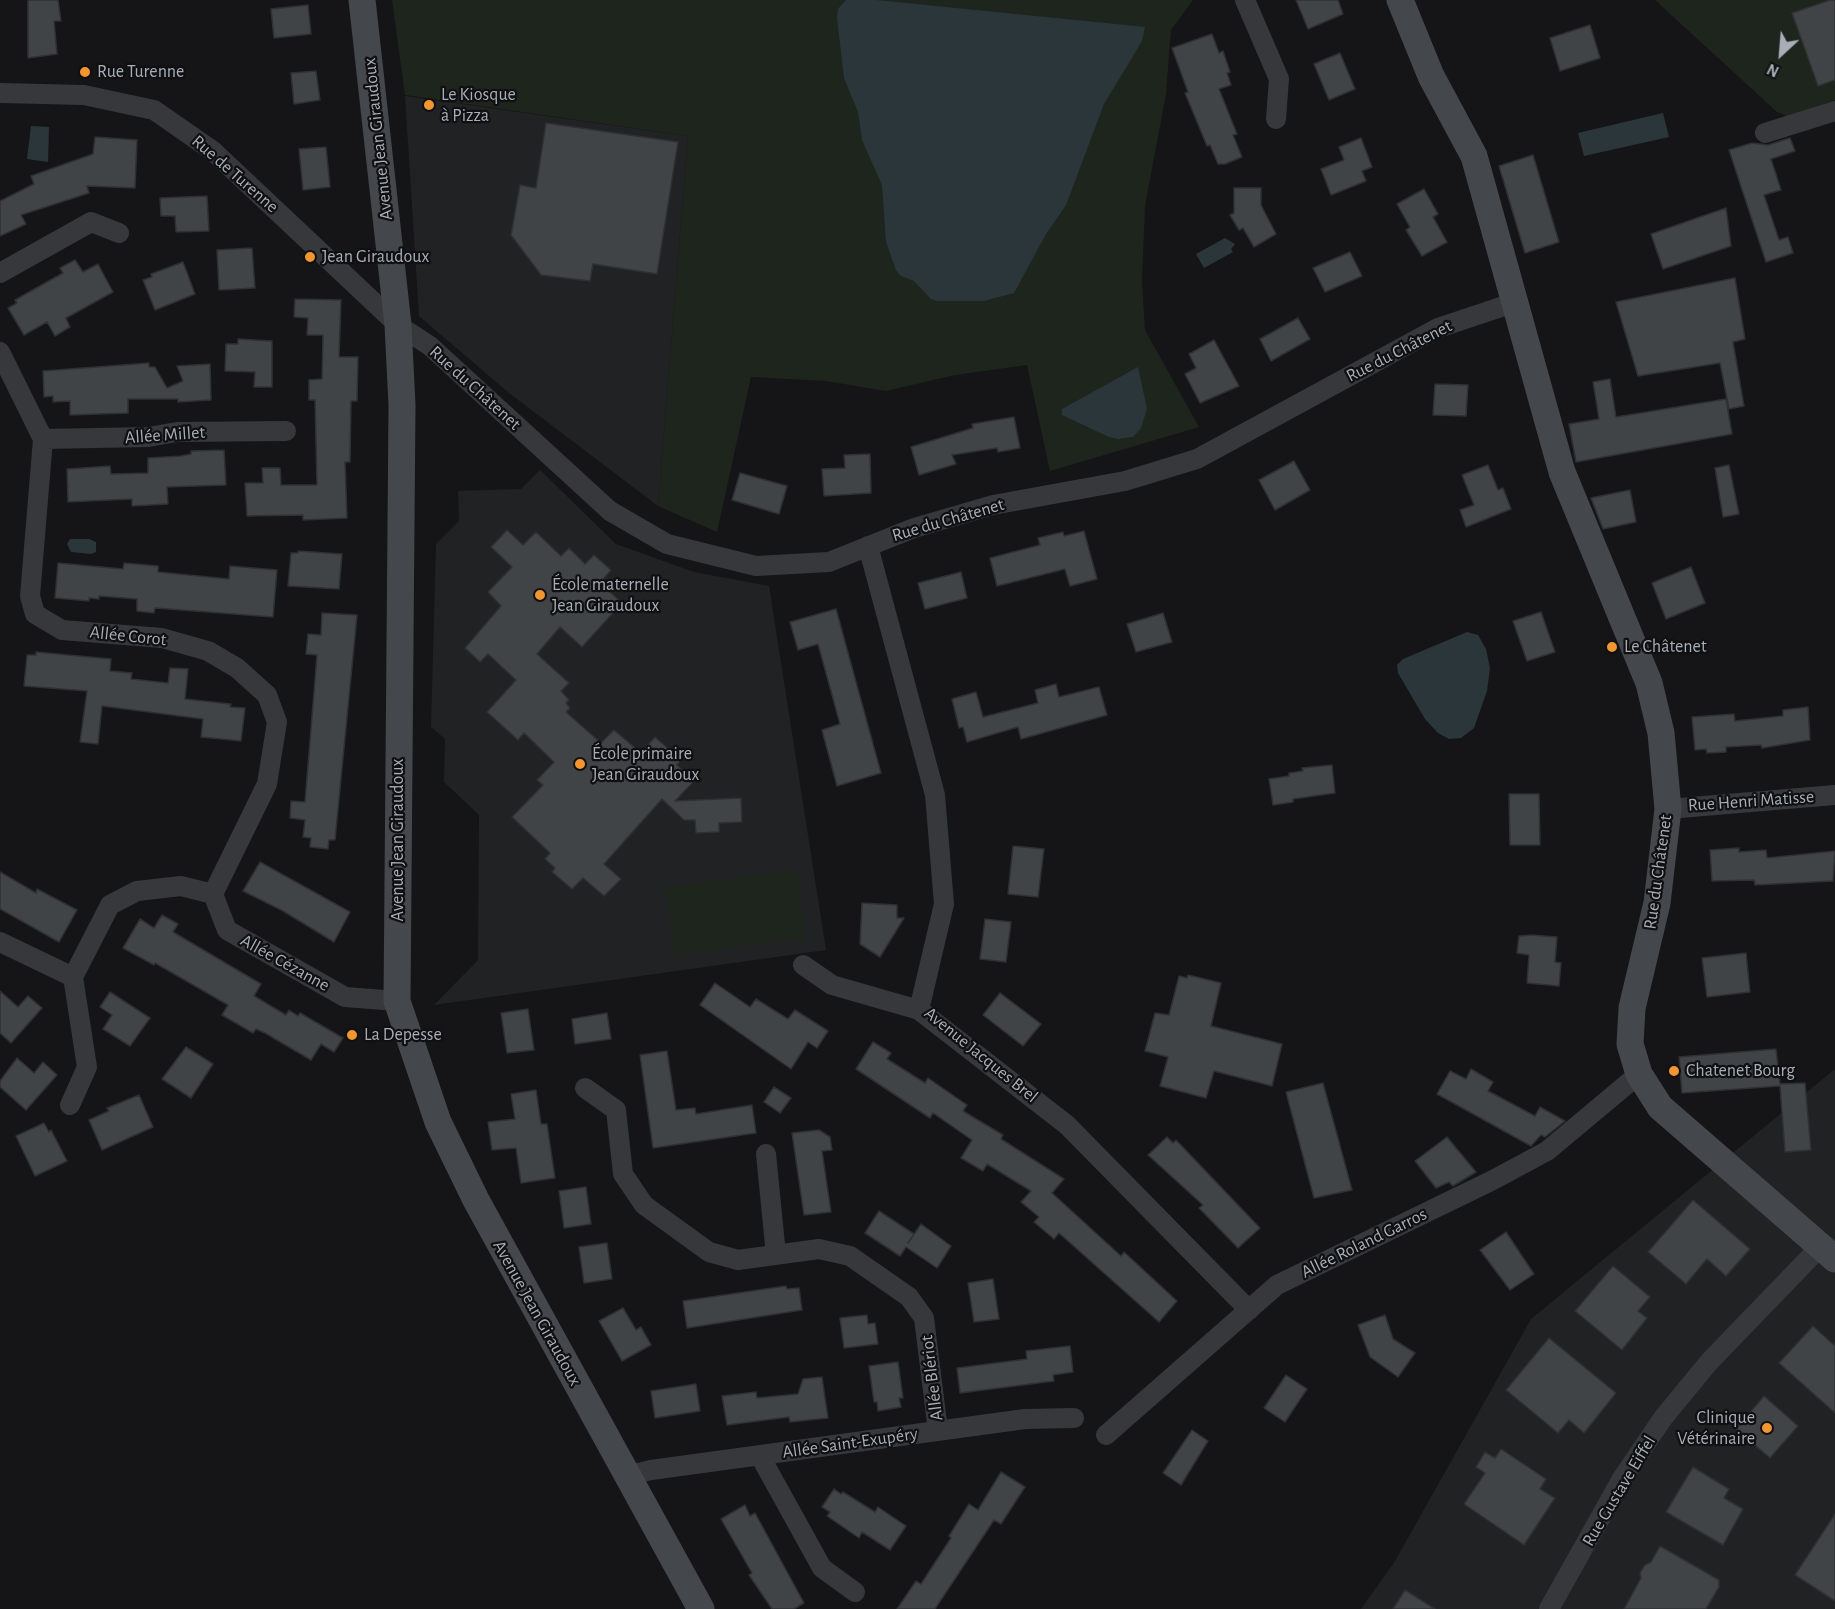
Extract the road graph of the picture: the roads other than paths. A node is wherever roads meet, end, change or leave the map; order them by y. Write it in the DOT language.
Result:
graph roads {
  1 [pos="362,0"];
  2 [pos="1245,0"];
  3 [pos="1400,0"];
  4 [pos="0,93"];
  5 [pos="1835,111"];
  6 [pos="1276,119"];
  7 [pos="1765,133"];
  8 [pos="119,233"];
  9 [pos="0,273"];
  10 [pos="1513,303"];
  11 [pos="398,325"];
  12 [pos="0,352"];
  13 [pos="286,430"];
  14 [pos="43,439"];
  15 [pos="868,546"];
  16 [pos="1835,795"];
  17 [pos="1668,809"];
  18 [pos="213,894"];
  19 [pos="0,942"];
  20 [pos="803,965"];
  21 [pos="73,977"];
  22 [pos="398,1001"];
  23 [pos="920,1010"];
  24 [pos="1640,1074"];
  25 [pos="585,1088"];
  26 [pos="70,1105"];
  27 [pos="766,1154"];
  28 [pos="1827,1253"];
  29 [pos="776,1255"];
  30 [pos="1249,1310"];
  31 [pos="1074,1418"];
  32 [pos="938,1431"];
  33 [pos="1106,1435"];
  34 [pos="760,1456"];
  35 [pos="626,1476"];
  36 [pos="855,1592"];
  37 [pos="701,1609"];
  38 [pos="1549,1609"];
  1 -- 11 [label="street, Avenue Jean Giraudoux"];
  2 -- 6 [label="street"];
  3 -- 10 [label="street"];
  4 -- 11 [label="street, Rue de Turenne"];
  5 -- 7 [label="street"];
  8 -- 9 [label="street"];
  10 -- 15 [label="street, Rue du Châtenet"];
  10 -- 17 [label="street, Rue du Châtenet"];
  11 -- 15 [label="street, Rue du Châtenet"];
  11 -- 22 [label="street, Avenue Jean Giraudoux"];
  12 -- 14 [label="street"];
  13 -- 14 [label="street, Allée Millet"];
  14 -- 18 [label="street, Allée Corot"];
  15 -- 23 [label="street, Avenue Jacques Brel"];
  16 -- 17 [label="street, Rue Henri Matisse"];
  17 -- 24 [label="street, Rue du Châtenet"];
  18 -- 21 [label="street"];
  18 -- 22 [label="street, Allée Cézanne"];
  19 -- 21 [label="street"];
  20 -- 23 [label="street"];
  21 -- 26 [label="street"];
  22 -- 35 [label="street, Avenue Jean Giraudoux"];
  23 -- 30 [label="street, Avenue Jacques Brel"];
  24 -- 28 [label="street, Rue du Châtenet"];
  24 -- 30 [label="street, Allée Roland Garros"];
  25 -- 29 [label="street, Allée Blériot"];
  27 -- 29 [label="street"];
  28 -- 38 [label="street, Rue Gustave Eiffel"];
  29 -- 32 [label="street, Allée Blériot"];
  30 -- 33 [label="street, Allée Roland Garros"];
  31 -- 32 [label="street, Allée Saint-Exupéry"];
  32 -- 34 [label="street, Allée Saint-Exupéry"];
  34 -- 35 [label="street, Allée Saint-Exupéry"];
  34 -- 36 [label="street"];
  35 -- 37 [label="street, Avenue Jean Giraudoux"];
}
